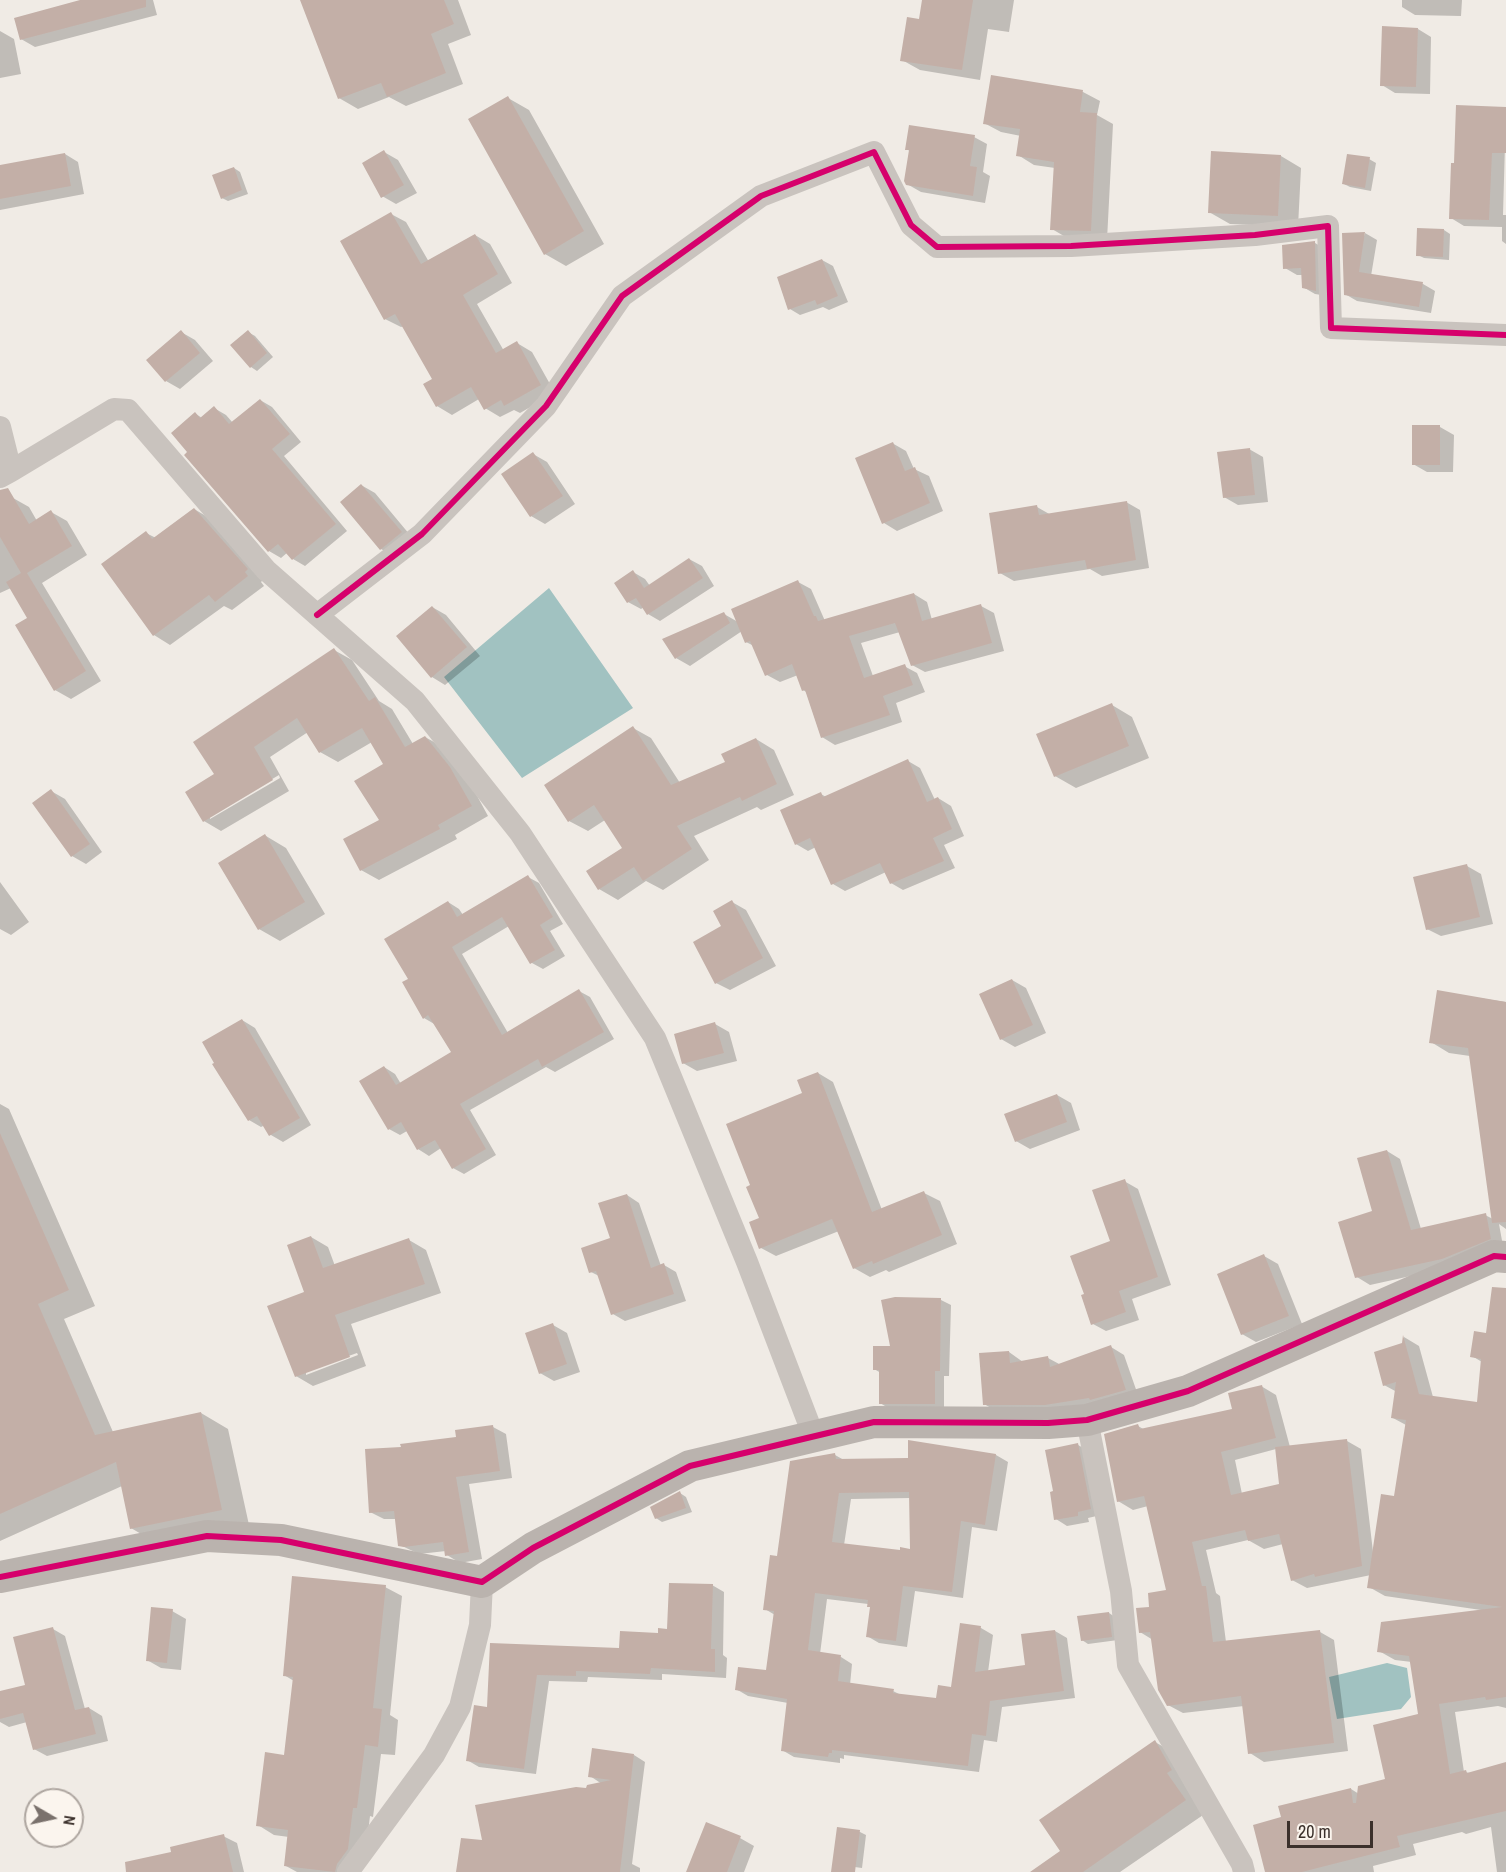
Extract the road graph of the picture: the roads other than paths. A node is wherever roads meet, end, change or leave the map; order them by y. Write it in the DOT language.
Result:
graph roads {
  1 [pos="1506,335"];
  2 [pos="0,427"];
  3 [pos="6,474"];
  4 [pos="317,615"];
  5 [pos="1506,1257"];
  6 [pos="1087,1420"];
  7 [pos="814,1437"];
  8 [pos="0,1577"];
  9 [pos="482,1582"];
  10 [pos="348,1872"];
  11 [pos="1244,1872"];
  1 -- 4 [label="street"];
  2 -- 3 [label="street"];
  3 -- 4 [label="street"];
  4 -- 7 [label="street"];
  5 -- 6 [label="street"];
  6 -- 7 [label="street"];
  6 -- 11 [label="street"];
  7 -- 9 [label="street"];
  8 -- 9 [label="street"];
  9 -- 10 [label="street"];
}
